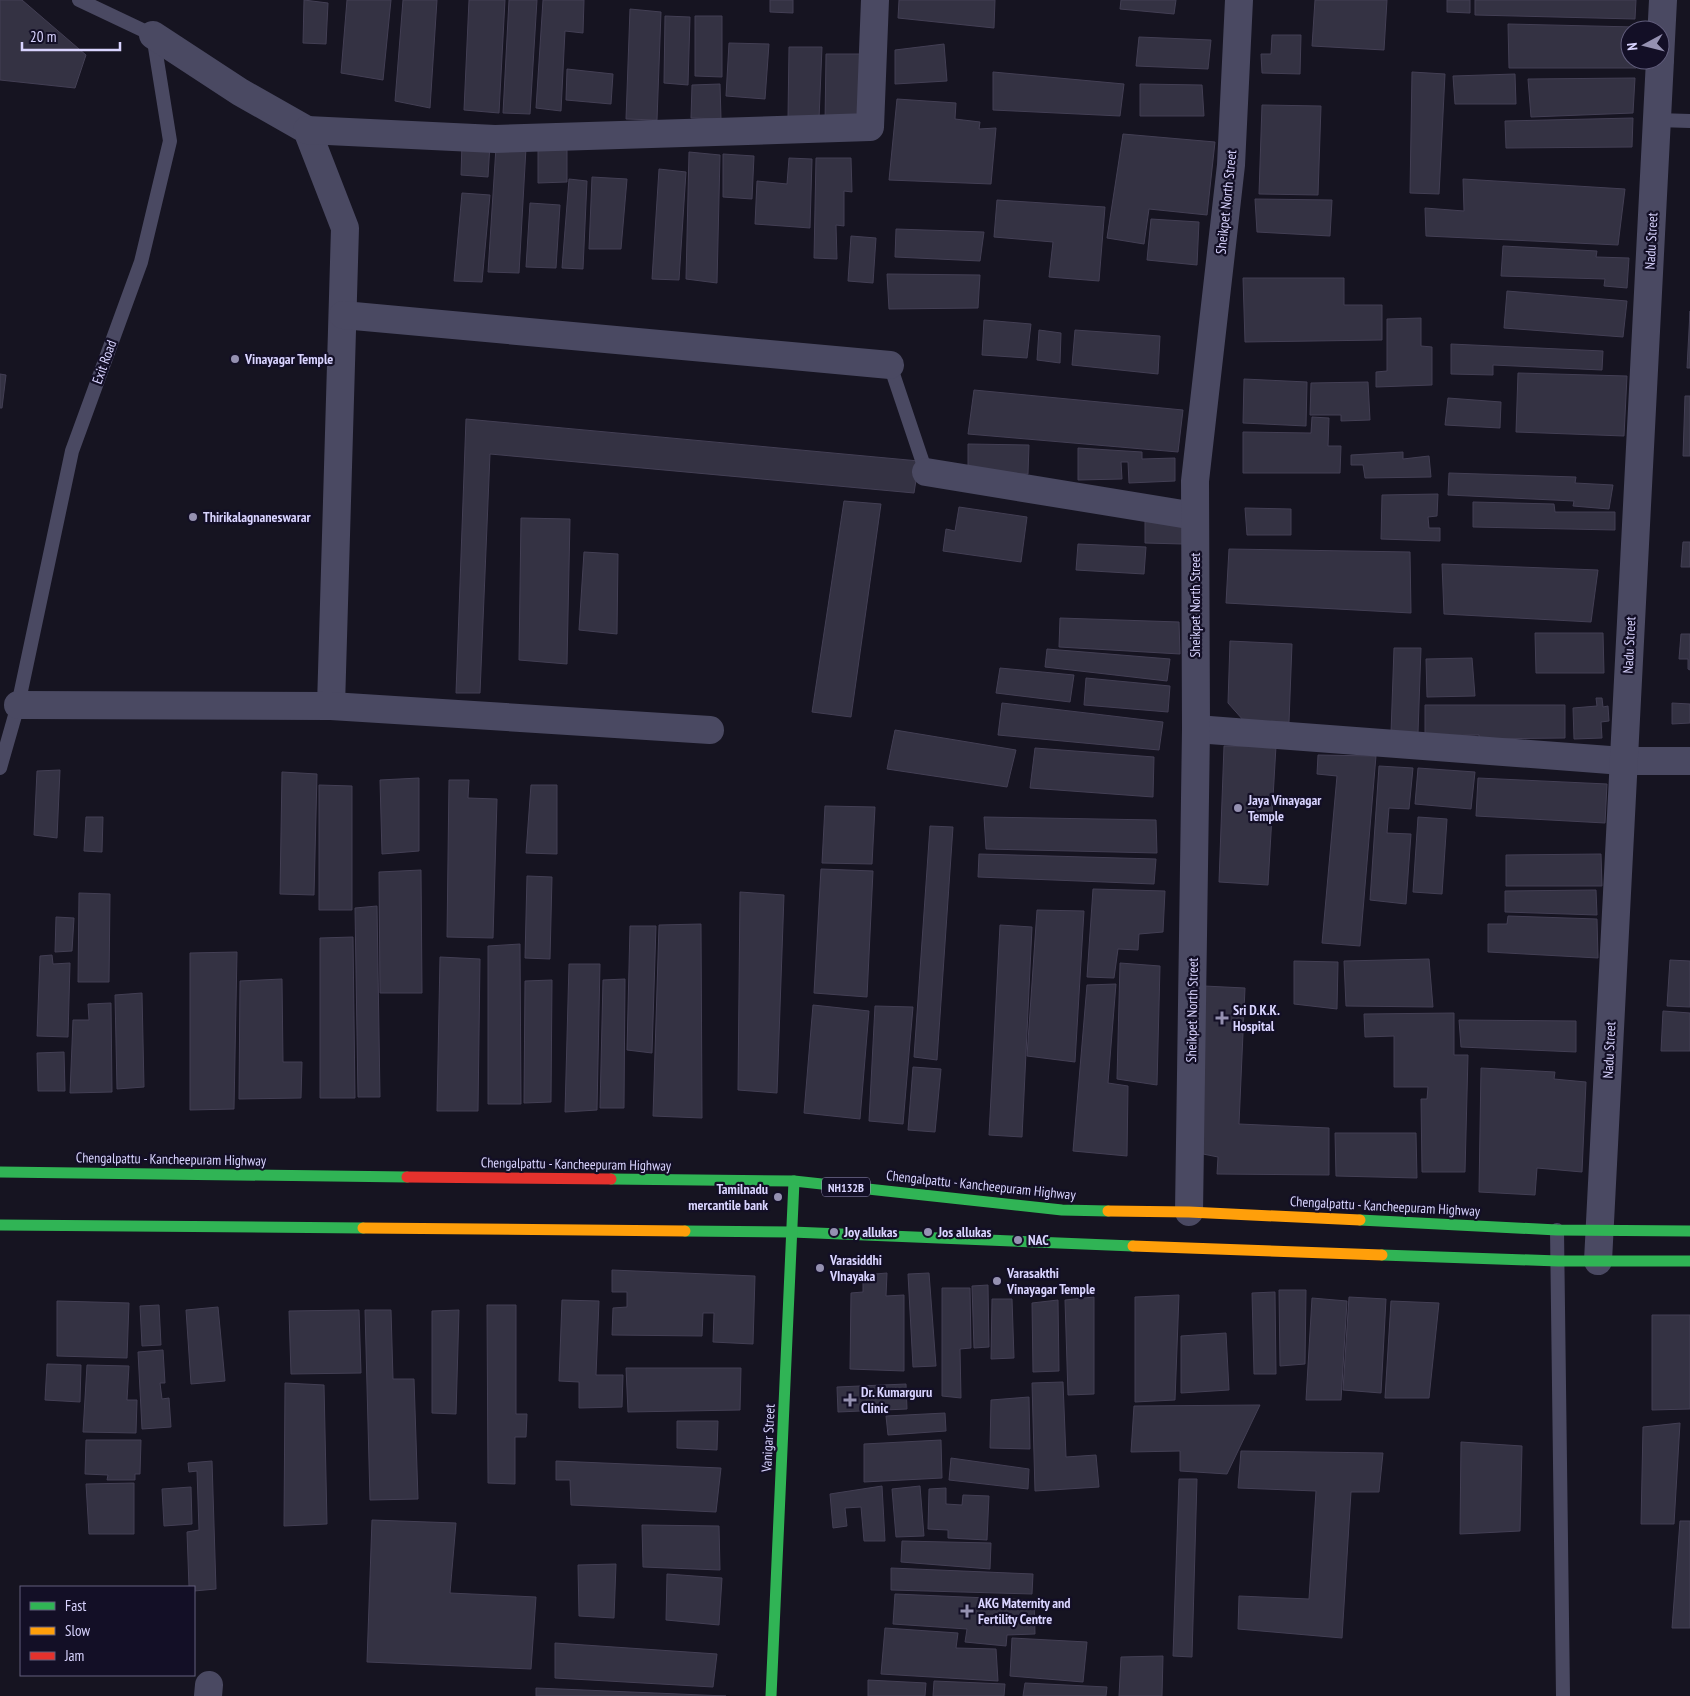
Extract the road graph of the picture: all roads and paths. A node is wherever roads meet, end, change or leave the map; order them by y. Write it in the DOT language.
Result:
graph roads {
  1 [pos="79,0"];
  2 [pos="875,0"];
  3 [pos="1239,0"];
  4 [pos="1663,0"];
  5 [pos="1662,20"];
  6 [pos="153,36"];
  7 [pos="1660,70"];
  8 [pos="1657,120"];
  9 [pos="1690,121"];
  10 [pos="308,130"];
  11 [pos="343,315"];
  12 [pos="890,365"];
  13 [pos="926,472"];
  14 [pos="1195,516"];
  15 [pos="18,705"];
  16 [pos="331,706"];
  17 [pos="1196,729"];
  18 [pos="710,730"];
  19 [pos="1623,761"];
  20 [pos="1690,761"];
  21 [pos="0,768"];
  22 [pos="0,1172"];
  23 [pos="794,1181"];
  24 [pos="1189,1212"];
  25 [pos="0,1225"];
  26 [pos="1557,1230"];
  27 [pos="1599,1230"];
  28 [pos="1690,1231"];
  29 [pos="792,1232"];
  30 [pos="1558,1261"];
  31 [pos="1598,1261"];
  32 [pos="1690,1261"];
  33 [pos="771,1696"];
  34 [pos="1562,1696"];
  1 -- 6 [label="lane"];
  2 -- 10 [label="street"];
  3 -- 14 [label="street, Sheikpet North Street"];
  4 -- 5 [label="street, Nadu Street"];
  6 -- 10 [label="street"];
  6 -- 15 [label="lane, Exit Road"];
  7 -- 8 [label="street, Nadu Street"];
  8 -- 9 [label="lane"];
  8 -- 19 [label="street, Nadu Street"];
  10 -- 11 [label="street"];
  11 -- 12 [label="street"];
  11 -- 16 [label="street"];
  12 -- 13 [label="lane"];
  13 -- 14 [label="street"];
  14 -- 17 [label="street, Sheikpet North Street"];
  15 -- 16 [label="street"];
  15 -- 21 [label="lane, Exit Road"];
  16 -- 18 [label="street"];
  17 -- 19 [label="street"];
  17 -- 24 [label="street, Sheikpet North Street"];
  19 -- 20 [label="street"];
  19 -- 27 [label="street, Nadu Street"];
  22 -- 23 [label="main road, Chengalpattu - Kancheepuram Highway / NH132B"];
  23 -- 24 [label="main road, Chengalpattu - Kancheepuram Highway / NH132B"];
  23 -- 29 [label="main road, Vanigar Street"];
  24 -- 26 [label="main road, Chengalpattu - Kancheepuram Highway / NH132B"];
  25 -- 29 [label="main road"];
  26 -- 27 [label="main road, Chengalpattu - Kancheepuram Highway / NH132B"];
  26 -- 30 [label="lane"];
  27 -- 28 [label="main road, Chengalpattu - Kancheepuram Highway / NH132B"];
  27 -- 31 [label="street, Nadu Street"];
  29 -- 30 [label="main road"];
  29 -- 33 [label="main road, Vanigar Street"];
  30 -- 31 [label="main road"];
  30 -- 34 [label="lane"];
  31 -- 32 [label="main road"];
}
